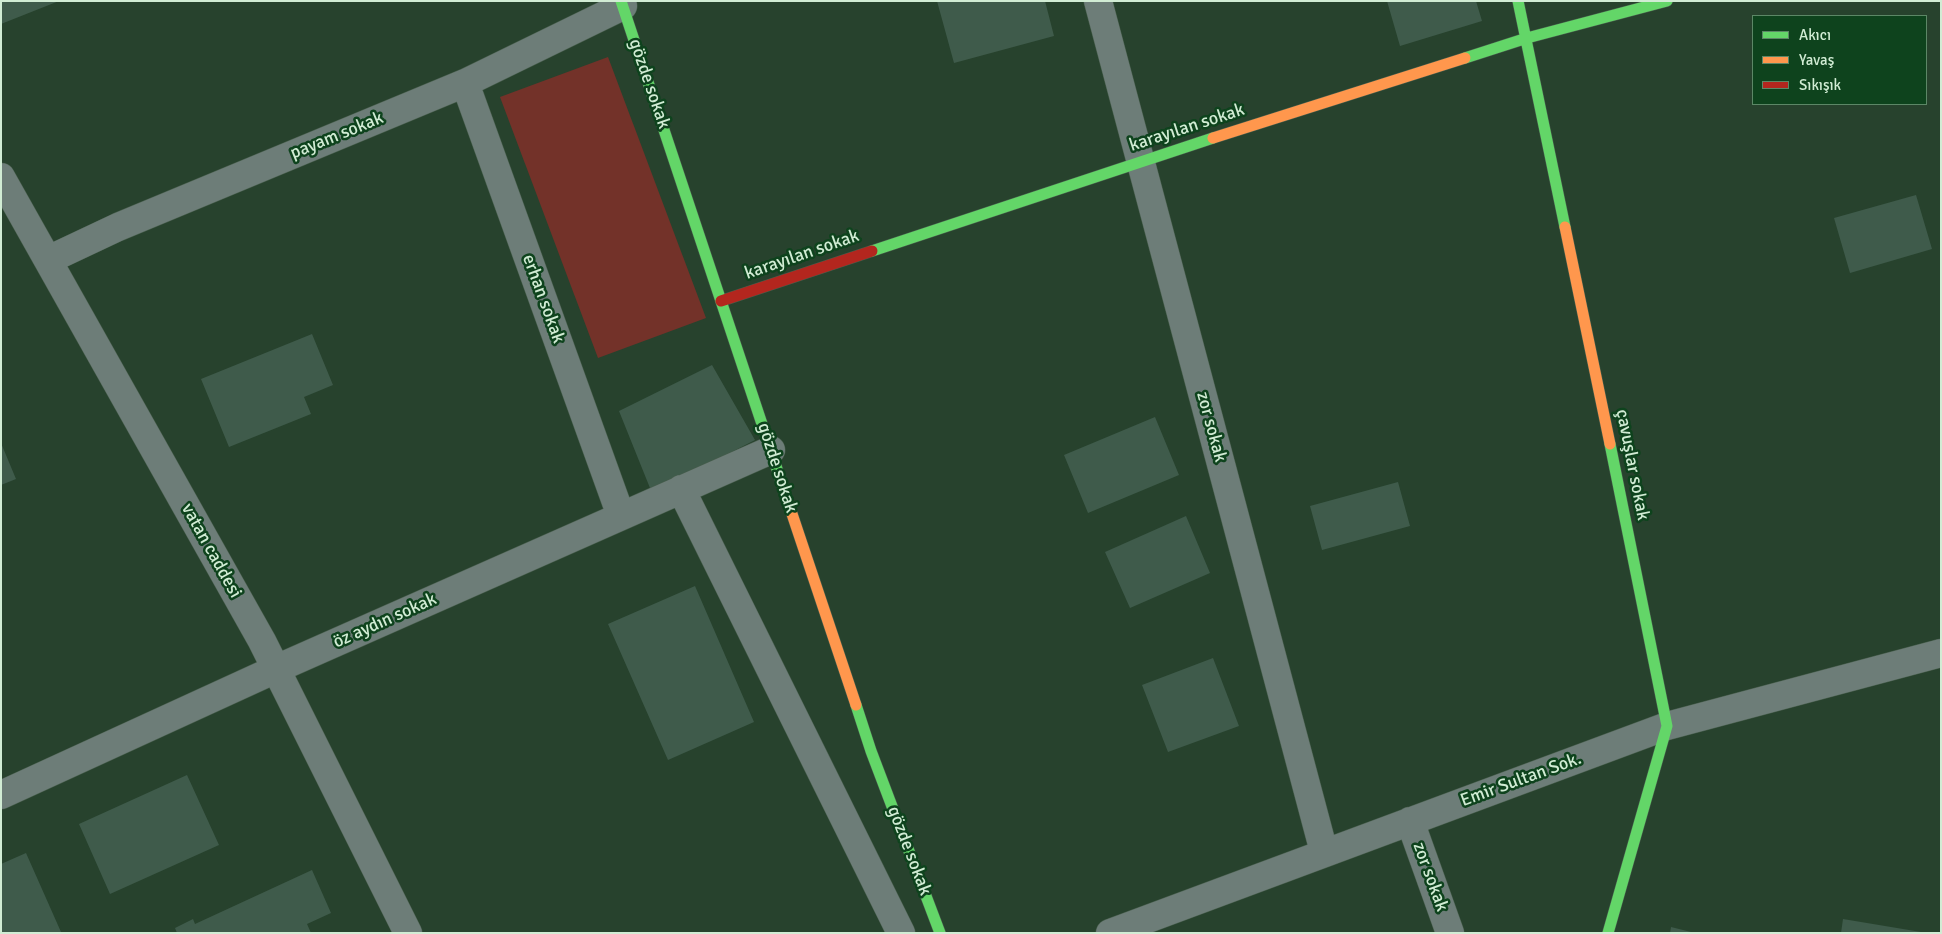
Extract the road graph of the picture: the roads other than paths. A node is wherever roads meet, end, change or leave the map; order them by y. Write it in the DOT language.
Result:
graph roads {
  1 [pos="1098,1"];
  2 [pos="1518,1"];
  3 [pos="1668,1"];
  4 [pos="622,4"];
  5 [pos="1527,38"];
  6 [pos="466,83"];
  7 [pos="1140,161"];
  8 [pos="1,177"];
  9 [pos="48,260"];
  10 [pos="722,301"];
  11 [pos="771,450"];
  12 [pos="681,490"];
  13 [pos="621,516"];
  14 [pos="1941,653"];
  15 [pos="276,669"];
  16 [pos="1667,726"];
  17 [pos="1,795"];
  18 [pos="1410,821"];
  19 [pos="1324,852"];
  20 [pos="408,933"];
  21 [pos="901,933"];
  22 [pos="940,933"];
  23 [pos="1110,933"];
  24 [pos="1450,933"];
  25 [pos="1608,933"];
  1 -- 7 [label="street, zor sokak"];
  2 -- 5 [label="street, çavuşlar sokak"];
  3 -- 5 [label="street, karayılan sokak"];
  4 -- 6 [label="street, payam sokak"];
  4 -- 10 [label="street, gözde sokak"];
  5 -- 7 [label="street, karayılan sokak"];
  5 -- 16 [label="street, çavuşlar sokak"];
  6 -- 9 [label="street, payam sokak"];
  6 -- 13 [label="street, erhan sokak"];
  7 -- 10 [label="street, karayılan sokak"];
  7 -- 19 [label="street, zor sokak"];
  8 -- 9 [label="street, vatan caddesi"];
  9 -- 15 [label="street, vatan caddesi"];
  10 -- 11 [label="street, gözde sokak"];
  11 -- 12 [label="street, öz aydın sokak"];
  11 -- 22 [label="street, gözde sokak"];
  12 -- 13 [label="street, öz aydın sokak"];
  12 -- 21 [label="street"];
  13 -- 15 [label="street, öz aydın sokak"];
  14 -- 16 [label="street, Emir Sultan Sok."];
  15 -- 17 [label="street, öz aydın sokak"];
  15 -- 20 [label="street, vatan caddesi"];
  16 -- 18 [label="street, Emir Sultan Sok."];
  16 -- 25 [label="street, çavuşlar sokak"];
  18 -- 19 [label="street, Emir Sultan Sok."];
  18 -- 24 [label="street, zor sokak"];
  19 -- 23 [label="street, Emir Sultan Sok."];
}
